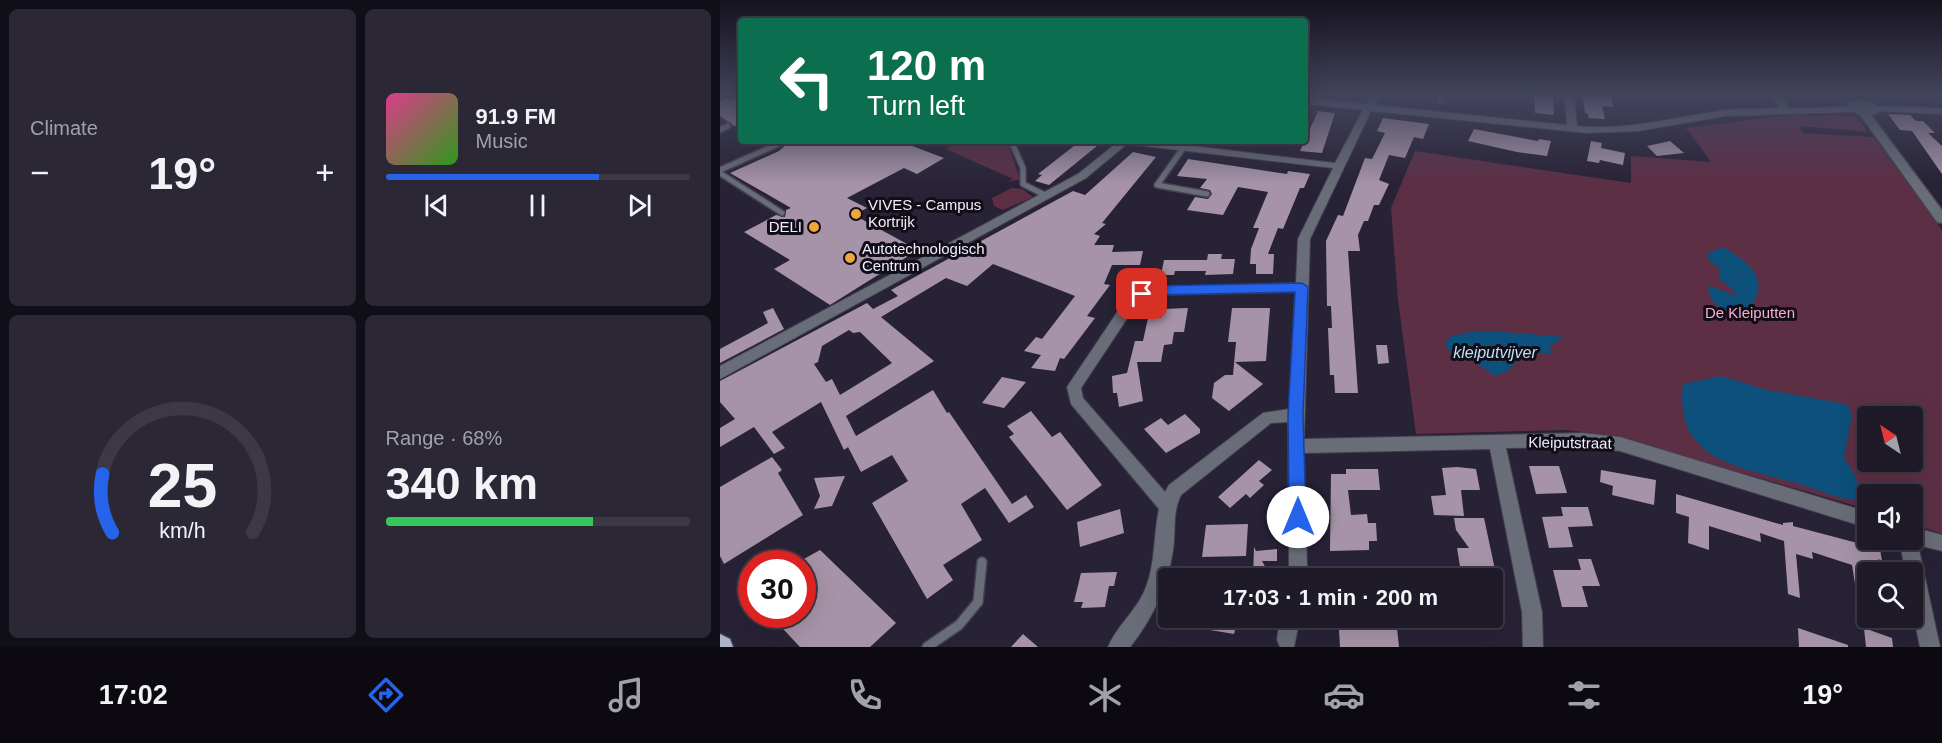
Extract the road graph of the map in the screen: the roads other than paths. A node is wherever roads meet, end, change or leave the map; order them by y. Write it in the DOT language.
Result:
graph roads {
  1 [pos="1361,124"];
  2 [pos="1526,124"];
  3 [pos="1572,124"];
  4 [pos="1660,124"];
  5 [pos="1879,124"];
  6 [pos="728,126"];
  7 [pos="720,129"];
  8 [pos="1572,129"];
  9 [pos="778,144"];
  10 [pos="1012,144"];
  11 [pos="1122,144"];
  12 [pos="1154,144"];
  13 [pos="1184,147"];
  14 [pos="1338,166"];
  15 [pos="720,171"];
  16 [pos="1207,194"];
  17 [pos="1047,196"];
  18 [pos="782,213"];
  19 [pos="1942,219"];
  20 [pos="1302,287"];
  21 [pos="720,373"];
  22 [pos="1296,415"];
  23 [pos="1497,442"];
  24 [pos="1297,446"];
  25 [pos="1166,504"];
  26 [pos="1857,517"];
  27 [pos="1923,538"];
  28 [pos="1942,543"];
  29 [pos="1910,550"];
  30 [pos="982,562"];
  31 [pos="1296,568"];
  32 [pos="1289,628"];
  33 [pos="1287,640"];
  34 [pos="927,647"];
  35 [pos="1118,647"];
  36 [pos="1533,647"];
  37 [pos="1930,647"];
  1 -- 14 [label="street"];
  2 -- 8 [label="street"];
  3 -- 8 [label="street"];
  4 -- 8 [label="street"];
  5 -- 19 [label="street"];
  6 -- 7 [label="lane"];
  9 -- 15 [label="lane"];
  10 -- 17 [label="lane"];
  11 -- 17 [label="street"];
  12 -- 13 [label="street"];
  13 -- 14 [label="street"];
  13 -- 16 [label="lane"];
  14 -- 20 [label="street"];
  15 -- 18 [label="lane"];
  17 -- 21 [label="street"];
  20 -- 22 [label="street"];
  20 -- 25 [label="street"];
  22 -- 24 [label="street"];
  22 -- 25 [label="street"];
  23 -- 24 [label="street, Kleiputstraat"];
  23 -- 26 [label="street, Kleiputstraat"];
  23 -- 36 [label="street"];
  24 -- 31 [label="street"];
  25 -- 35 [label="street"];
  27 -- 28 [label="street"];
  29 -- 37 [label="street"];
  30 -- 34 [label="lane"];
  32 -- 33 [label="street"];
}
